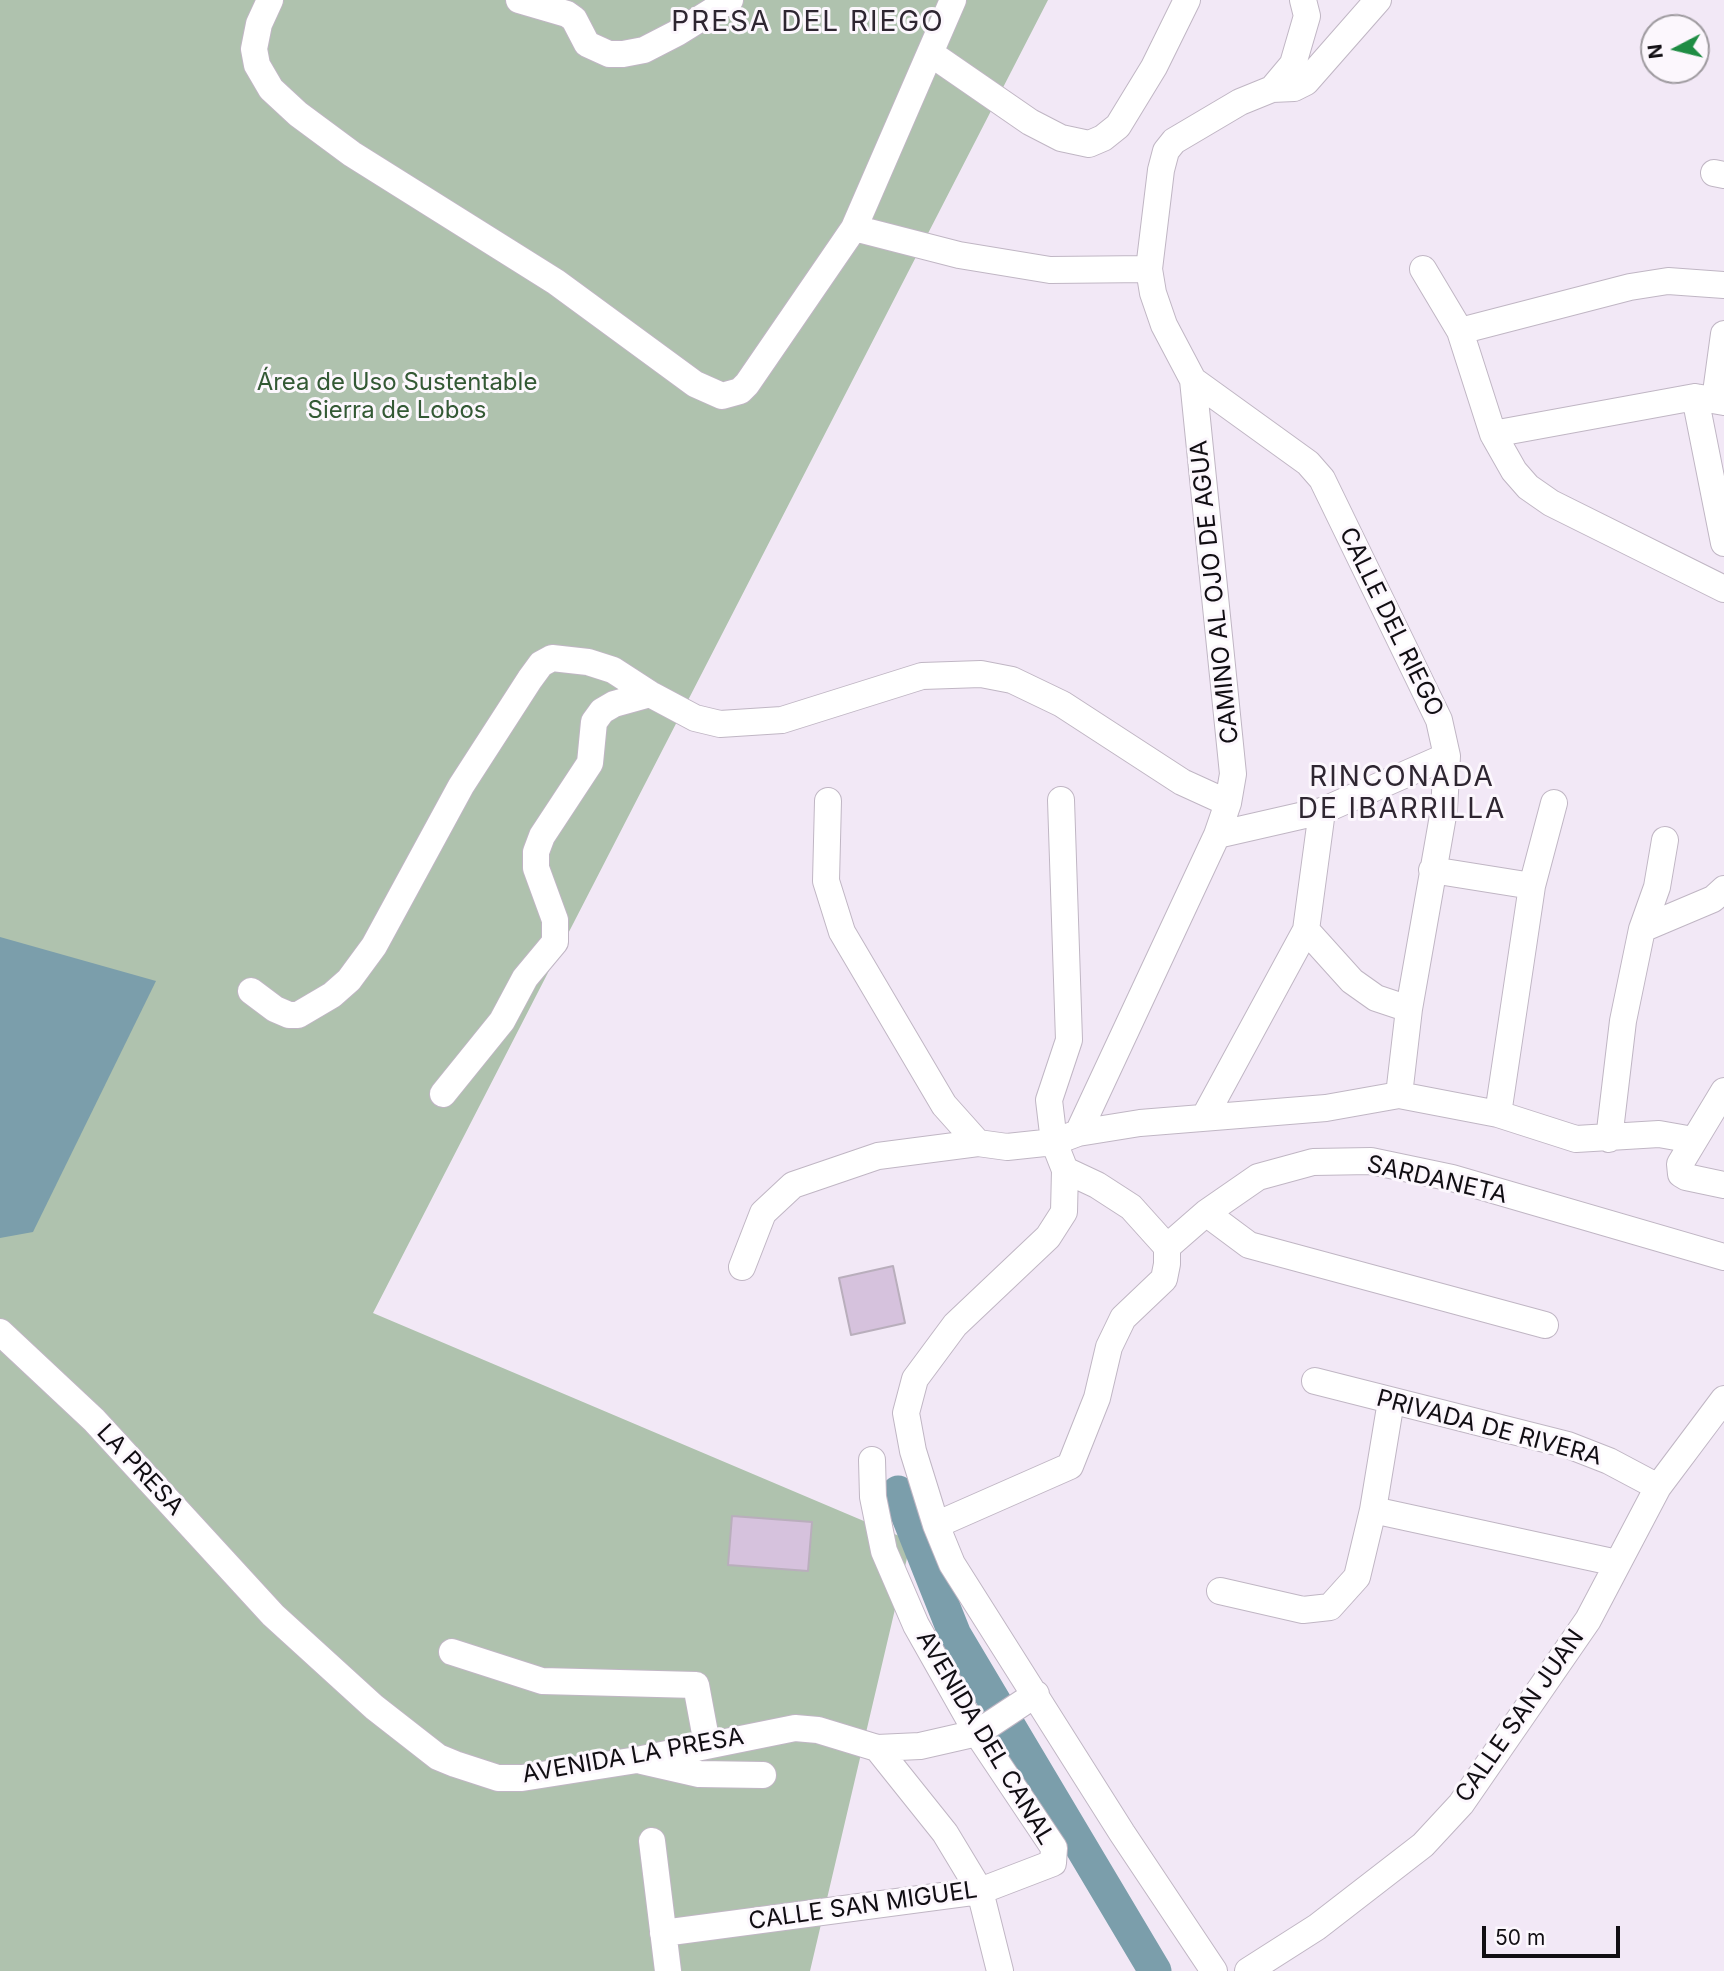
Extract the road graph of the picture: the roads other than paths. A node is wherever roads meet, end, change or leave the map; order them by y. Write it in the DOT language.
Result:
graph roads {
  1 [pos="270,0"];
  2 [pos="519,0"];
  3 [pos="730,0"];
  4 [pos="953,0"];
  5 [pos="1187,0"];
  6 [pos="1303,0"];
  7 [pos="1378,0"];
  8 [pos="930,53"];
  9 [pos="1272,89"];
  10 [pos="854,228"];
  11 [pos="1149,269"];
  12 [pos="1423,269"];
  13 [pos="1724,285"];
  14 [pos="1460,331"];
  15 [pos="1724,334"];
  16 [pos="1193,380"];
  17 [pos="1711,400"];
  18 [pos="1493,434"];
  19 [pos="1724,543"];
  20 [pos="1724,589"];
  21 [pos="650,694"];
  22 [pos="1447,756"];
  23 [pos="1061,800"];
  24 [pos="828,801"];
  25 [pos="1228,803"];
  26 [pos="1554,803"];
  27 [pos="1322,811"];
  28 [pos="1217,835"];
  29 [pos="1665,840"];
  30 [pos="1432,870"];
  31 [pos="1532,886"];
  32 [pos="1724,890"];
  33 [pos="1642,929"];
  34 [pos="1306,930"];
  35 [pos="251,991"];
  36 [pos="1409,1009"];
  37 [pos="1724,1091"];
  38 [pos="443,1094"];
  39 [pos="1399,1095"];
  40 [pos="1498,1114"];
  41 [pos="1205,1116"];
  42 [pos="1066,1138"];
  43 [pos="1609,1139"];
  44 [pos="1693,1140"];
  45 [pos="978,1143"];
  46 [pos="1065,1170"];
  47 [pos="1724,1185"];
  48 [pos="1206,1213"];
  49 [pos="1167,1247"];
  50 [pos="1724,1257"];
  51 [pos="741,1267"];
  52 [pos="1545,1325"];
  53 [pos="0,1332"];
  54 [pos="1315,1381"];
  55 [pos="1724,1399"];
  56 [pos="1391,1401"];
  57 [pos="872,1460"];
  58 [pos="1658,1487"];
  59 [pos="1373,1510"];
  60 [pos="936,1525"];
  61 [pos="1617,1563"];
  62 [pos="1220,1591"];
  63 [pos="273,1615"];
  64 [pos="452,1652"];
  65 [pos="1027,1701"];
  66 [pos="984,1729"];
  67 [pos="707,1744"];
  68 [pos="877,1748"];
  69 [pos="637,1760"];
  70 [pos="763,1775"];
  71 [pos="652,1841"];
  72 [pos="1055,1856"];
  73 [pos="980,1891"];
  74 [pos="663,1933"];
  75 [pos="668,1971"];
  76 [pos="1000,1971"];
  77 [pos="1214,1971"];
  78 [pos="1248,1971"];
  1 -- 10 [label="street"];
  2 -- 3 [label="street"];
  4 -- 8 [label="street"];
  5 -- 8 [label="street"];
  6 -- 9 [label="street"];
  7 -- 9 [label="street"];
  8 -- 10 [label="street"];
  9 -- 11 [label="street"];
  10 -- 11 [label="street"];
  11 -- 16 [label="street"];
  12 -- 14 [label="street"];
  13 -- 14 [label="street"];
  14 -- 18 [label="street"];
  15 -- 17 [label="street"];
  16 -- 22 [label="street, CALLE DEL RIEGO"];
  16 -- 25 [label="street, CAMINO AL OJO DE AGUA"];
  17 -- 18 [label="street"];
  17 -- 19 [label="street"];
  18 -- 20 [label="street"];
  21 -- 25 [label="street"];
  21 -- 35 [label="street"];
  21 -- 38 [label="street"];
  22 -- 27 [label="street"];
  22 -- 30 [label="street, CALLE DEL RIEGO"];
  23 -- 42 [label="street"];
  24 -- 45 [label="street"];
  25 -- 28 [label="street, CAMINO AL OJO DE AGUA"];
  26 -- 31 [label="street"];
  27 -- 28 [label="street"];
  27 -- 34 [label="street"];
  28 -- 42 [label="street, CAMINO AL OJO DE AGUA"];
  29 -- 33 [label="street"];
  30 -- 31 [label="street"];
  30 -- 36 [label="street, CALLE DEL RIEGO"];
  31 -- 40 [label="street"];
  32 -- 33 [label="street"];
  33 -- 43 [label="street"];
  34 -- 36 [label="street"];
  34 -- 41 [label="street"];
  36 -- 39 [label="street, CALLE DEL RIEGO"];
  37 -- 44 [label="street"];
  39 -- 40 [label="street"];
  39 -- 41 [label="street"];
  40 -- 43 [label="street"];
  41 -- 42 [label="street"];
  42 -- 45 [label="street"];
  42 -- 46 [label="street"];
  43 -- 44 [label="street"];
  44 -- 47 [label="street"];
  45 -- 51 [label="street"];
  46 -- 49 [label="street"];
  46 -- 60 [label="street"];
  48 -- 49 [label="street, SARDANETA"];
  48 -- 50 [label="street, SARDANETA"];
  48 -- 52 [label="street"];
  49 -- 60 [label="street"];
  53 -- 63 [label="street, LA PRESA"];
  54 -- 56 [label="street, PRIVADA DE RIVERA"];
  55 -- 58 [label="street, CALLE SAN JUAN"];
  56 -- 58 [label="street, PRIVADA DE RIVERA"];
  56 -- 59 [label="street"];
  57 -- 66 [label="street, AVENIDA DEL CANAL"];
  58 -- 61 [label="street, CALLE SAN JUAN"];
  59 -- 61 [label="street"];
  59 -- 62 [label="street"];
  60 -- 65 [label="street"];
  61 -- 78 [label="street, CALLE SAN JUAN"];
  63 -- 69 [label="street, AVENIDA LA PRESA"];
  64 -- 67 [label="street"];
  65 -- 66 [label="street, AVENIDA LA PRESA"];
  65 -- 77 [label="street"];
  66 -- 68 [label="street, AVENIDA LA PRESA"];
  66 -- 72 [label="street, AVENIDA DEL CANAL"];
  67 -- 68 [label="street, AVENIDA LA PRESA"];
  67 -- 69 [label="street, AVENIDA LA PRESA"];
  68 -- 73 [label="street"];
  69 -- 70 [label="street"];
  71 -- 74 [label="street"];
  72 -- 73 [label="street, CALLE SAN MIGUEL"];
  73 -- 74 [label="street, CALLE SAN MIGUEL"];
  73 -- 76 [label="street"];
  74 -- 75 [label="street"];
}
